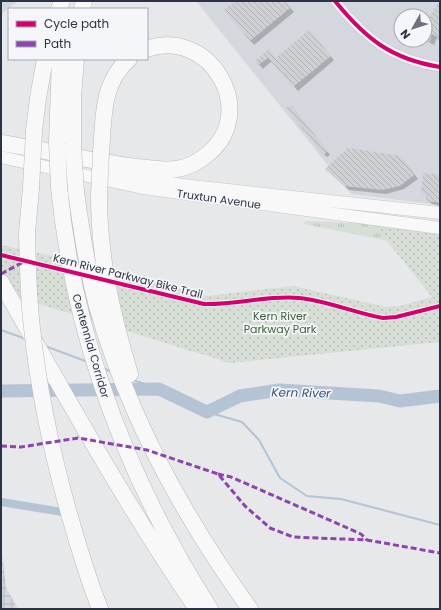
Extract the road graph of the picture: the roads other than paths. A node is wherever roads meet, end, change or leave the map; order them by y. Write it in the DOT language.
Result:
graph roads {
  1 [pos="335,1"];
  2 [pos="148,49"];
  3 [pos="45,60"];
  4 [pos="60,60"];
  5 [pos="76,60"];
  6 [pos="128,60"];
  7 [pos="440,67"];
  8 [pos="1,143"];
  9 [pos="1,148"];
  10 [pos="1,157"];
  11 [pos="365,204"];
  12 [pos="299,210"];
  13 [pos="440,213"];
  14 [pos="419,225"];
  15 [pos="440,225"];
  16 [pos="440,228"];
  17 [pos="1,282"];
  18 [pos="165,473"];
  19 [pos="100,609"];
  20 [pos="197,609"];
  21 [pos="210,609"];
  22 [pos="250,609"];
  1 -- 7 [label="street"];
  2 -- 8 [label="highway"];
  3 -- 19 [label="highway, bridge"];
  4 -- 21 [label="highway, Centennial Corridor, bridge"];
  5 -- 18 [label="highway, Centennial Corridor, bridge"];
  6 -- 18 [label="highway, bridge"];
  9 -- 11 [label="main road, Truxtun Avenue"];
  10 -- 12 [label="main road, Truxtun Avenue"];
  11 -- 12 [label="main road"];
  11 -- 13 [label="main road, Truxtun Avenue"];
  12 -- 14 [label="main road, Truxtun Avenue"];
  14 -- 15 [label="main road"];
  14 -- 16 [label="main road, Truxtun Avenue"];
  17 -- 20 [label="highway, bridge"];
  18 -- 22 [label="highway"];
}
